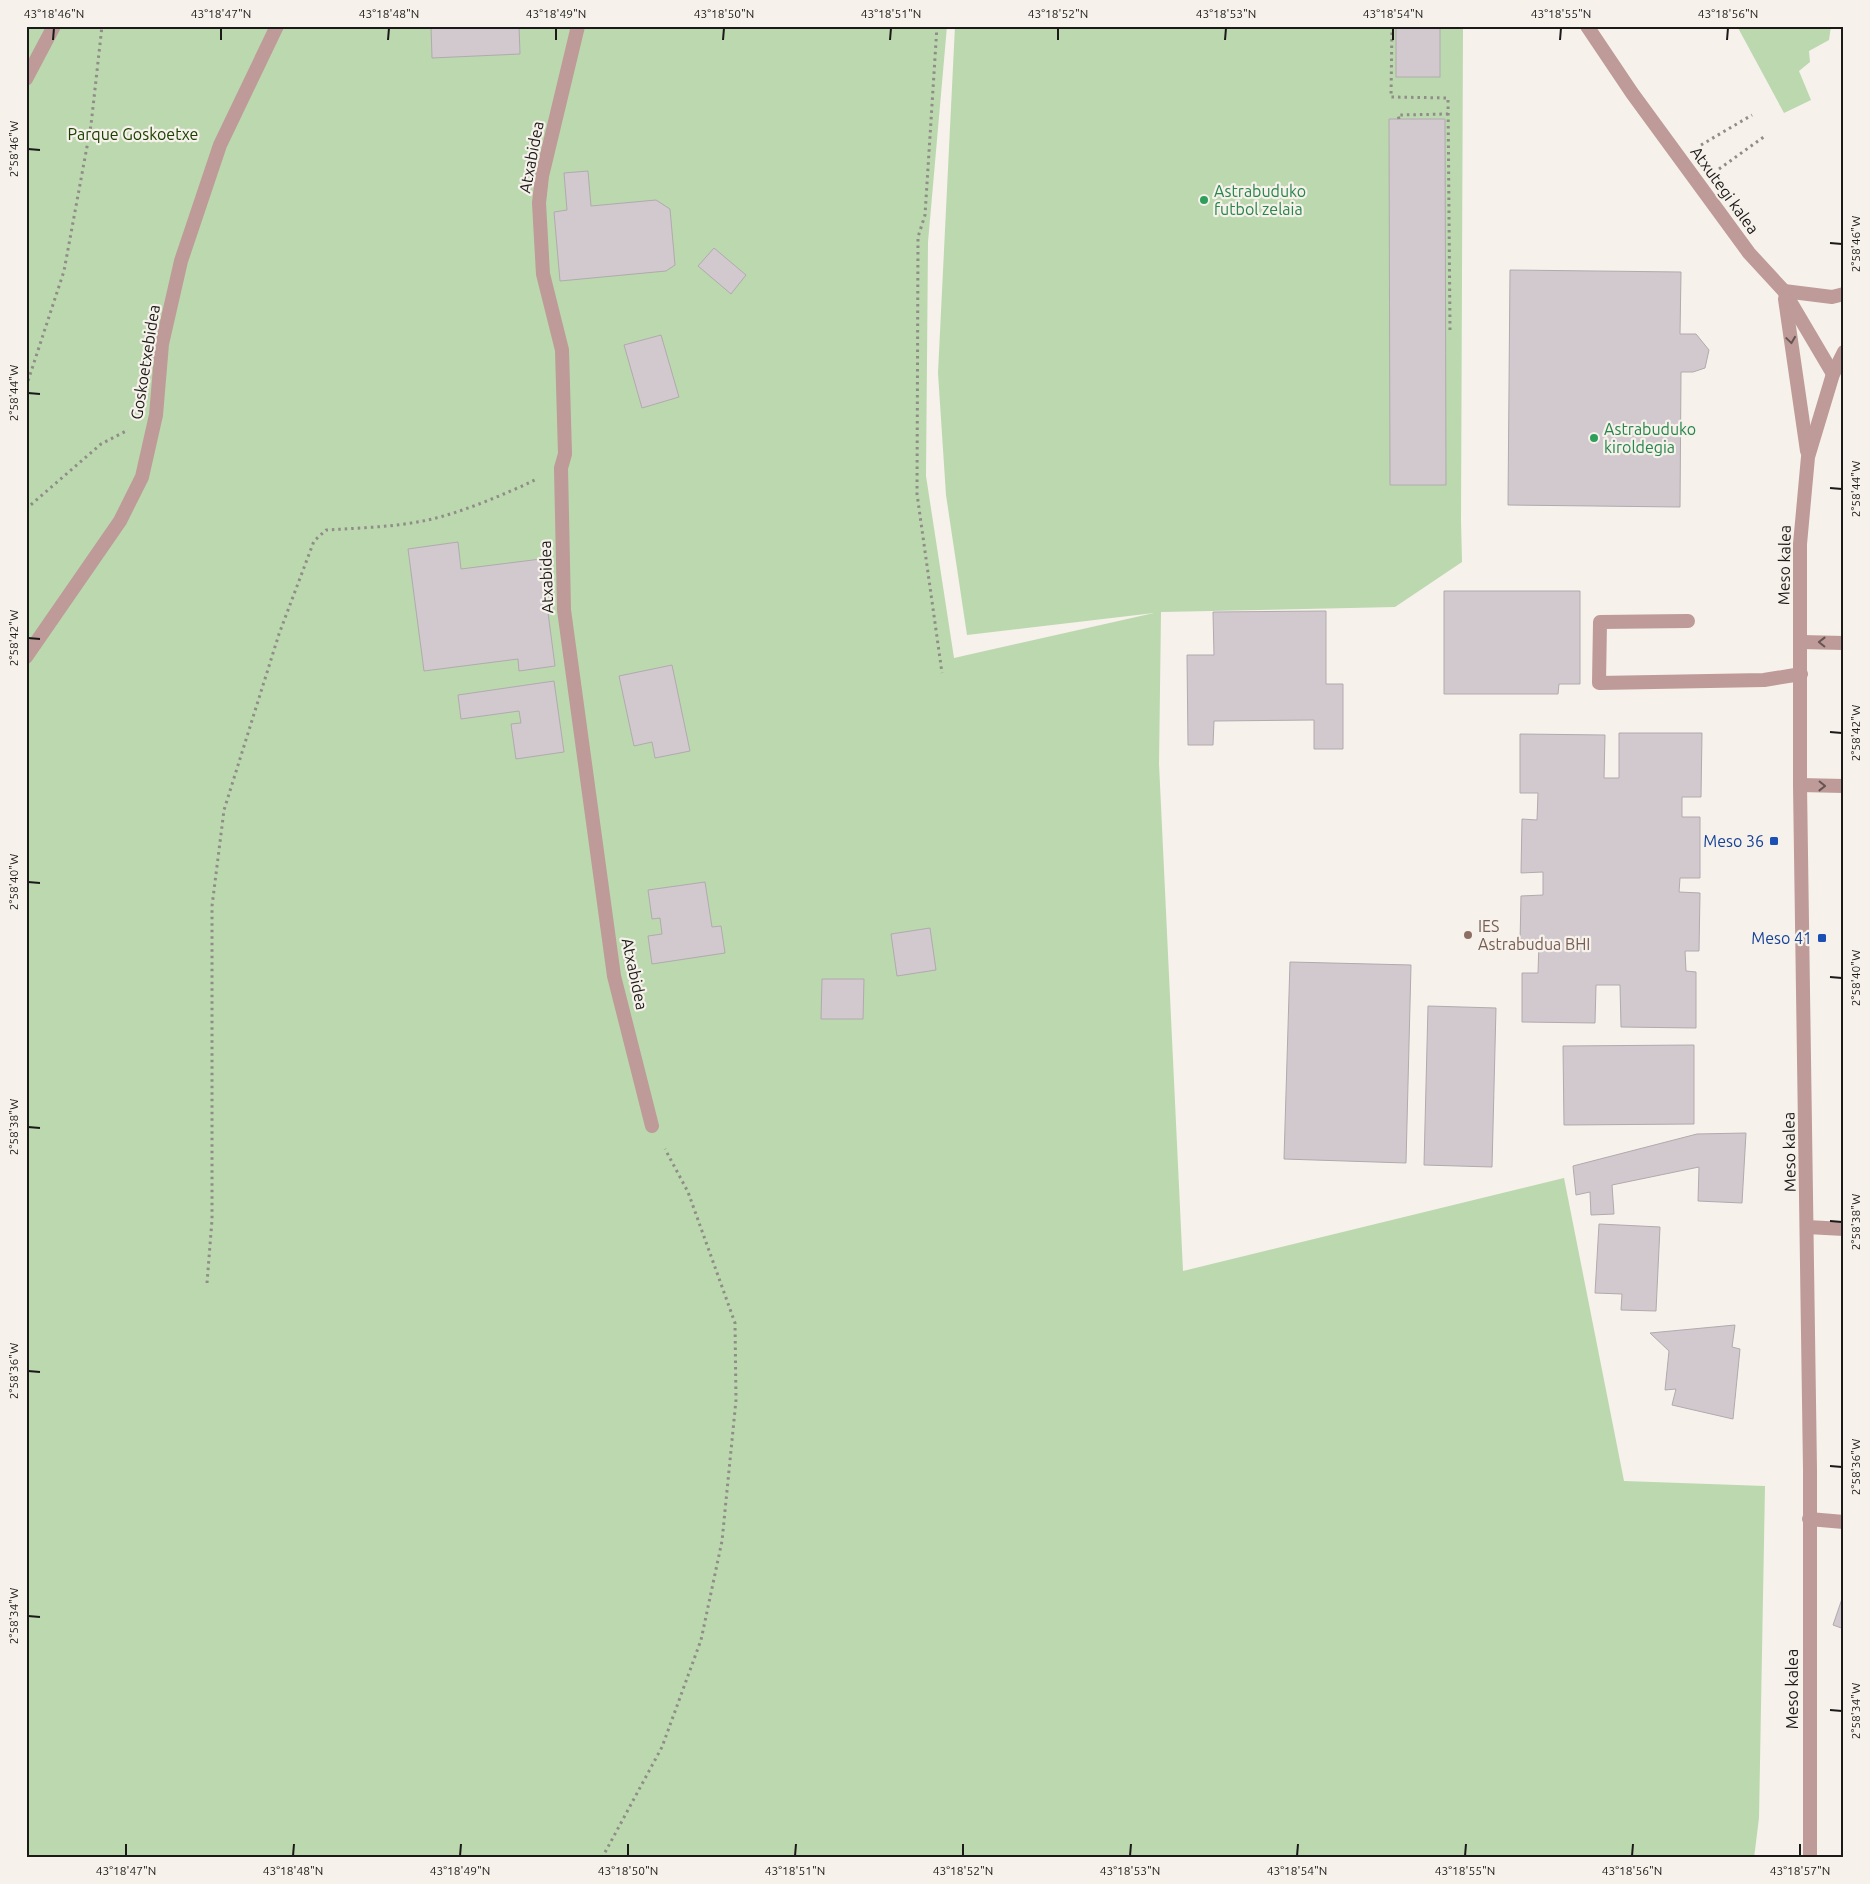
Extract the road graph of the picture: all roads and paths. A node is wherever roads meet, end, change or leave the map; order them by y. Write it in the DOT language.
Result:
graph roads {
  1 [pos="54,26"];
  2 [pos="102,26"];
  3 [pos="277,26"];
  4 [pos="578,26"];
  5 [pos="938,26"];
  6 [pos="1392,26"];
  7 [pos="1587,26"];
  8 [pos="26,79"];
  9 [pos="1448,114"];
  10 [pos="1752,115"];
  11 [pos="1399,119"];
  12 [pos="1765,136"];
  13 [pos="1701,144"];
  14 [pos="1718,170"];
  15 [pos="1784,291"];
  16 [pos="1844,294"];
  17 [pos="1450,331"];
  18 [pos="1844,352"];
  19 [pos="1833,374"];
  20 [pos="26,386"];
  21 [pos="156,415"];
  22 [pos="1808,457"];
  23 [pos="561,468"];
  24 [pos="26,508"];
  25 [pos="1688,621"];
  26 [pos="1801,642"];
  27 [pos="1844,643"];
  28 [pos="26,657"];
  29 [pos="942,673"];
  30 [pos="1801,674"];
  31 [pos="1800,785"];
  32 [pos="1844,786"];
  33 [pos="652,1126"];
  34 [pos="1807,1227"];
  35 [pos="1844,1229"];
  36 [pos="207,1284"];
  37 [pos="1809,1519"];
  38 [pos="1844,1522"];
  39 [pos="602,1858"];
  40 [pos="1810,1858"];
  1 -- 8 [label="street"];
  2 -- 20 [label="path"];
  3 -- 21 [label="street, Goskoetxebidea"];
  4 -- 23 [label="street, Atxabidea"];
  5 -- 29 [label="path"];
  6 -- 9 [label="path"];
  7 -- 15 [label="street, Atxutegi kalea"];
  9 -- 11 [label="path"];
  9 -- 17 [label="path"];
  10 -- 13 [label="path"];
  12 -- 14 [label="path"];
  15 -- 16 [label="street"];
  15 -- 19 [label="street, Atxutegi kalea"];
  15 -- 22 [label="street, one-way"];
  18 -- 19 [label="street, Meso kalea"];
  19 -- 22 [label="street, Meso kalea"];
  21 -- 24 [label="path"];
  21 -- 28 [label="street, Goskoetxebidea"];
  22 -- 26 [label="street, Meso kalea"];
  23 -- 33 [label="street, Atxabidea"];
  23 -- 36 [label="path"];
  25 -- 30 [label="street"];
  27 -- 26 [label="street, one-way"];
  26 -- 30 [label="street, Meso kalea"];
  30 -- 31 [label="street, Meso kalea"];
  31 -- 32 [label="street, one-way"];
  31 -- 34 [label="street, Meso kalea"];
  33 -- 39 [label="path"];
  34 -- 35 [label="street"];
  34 -- 37 [label="street, Meso kalea"];
  37 -- 38 [label="street"];
  37 -- 40 [label="street, Meso kalea"];
}
